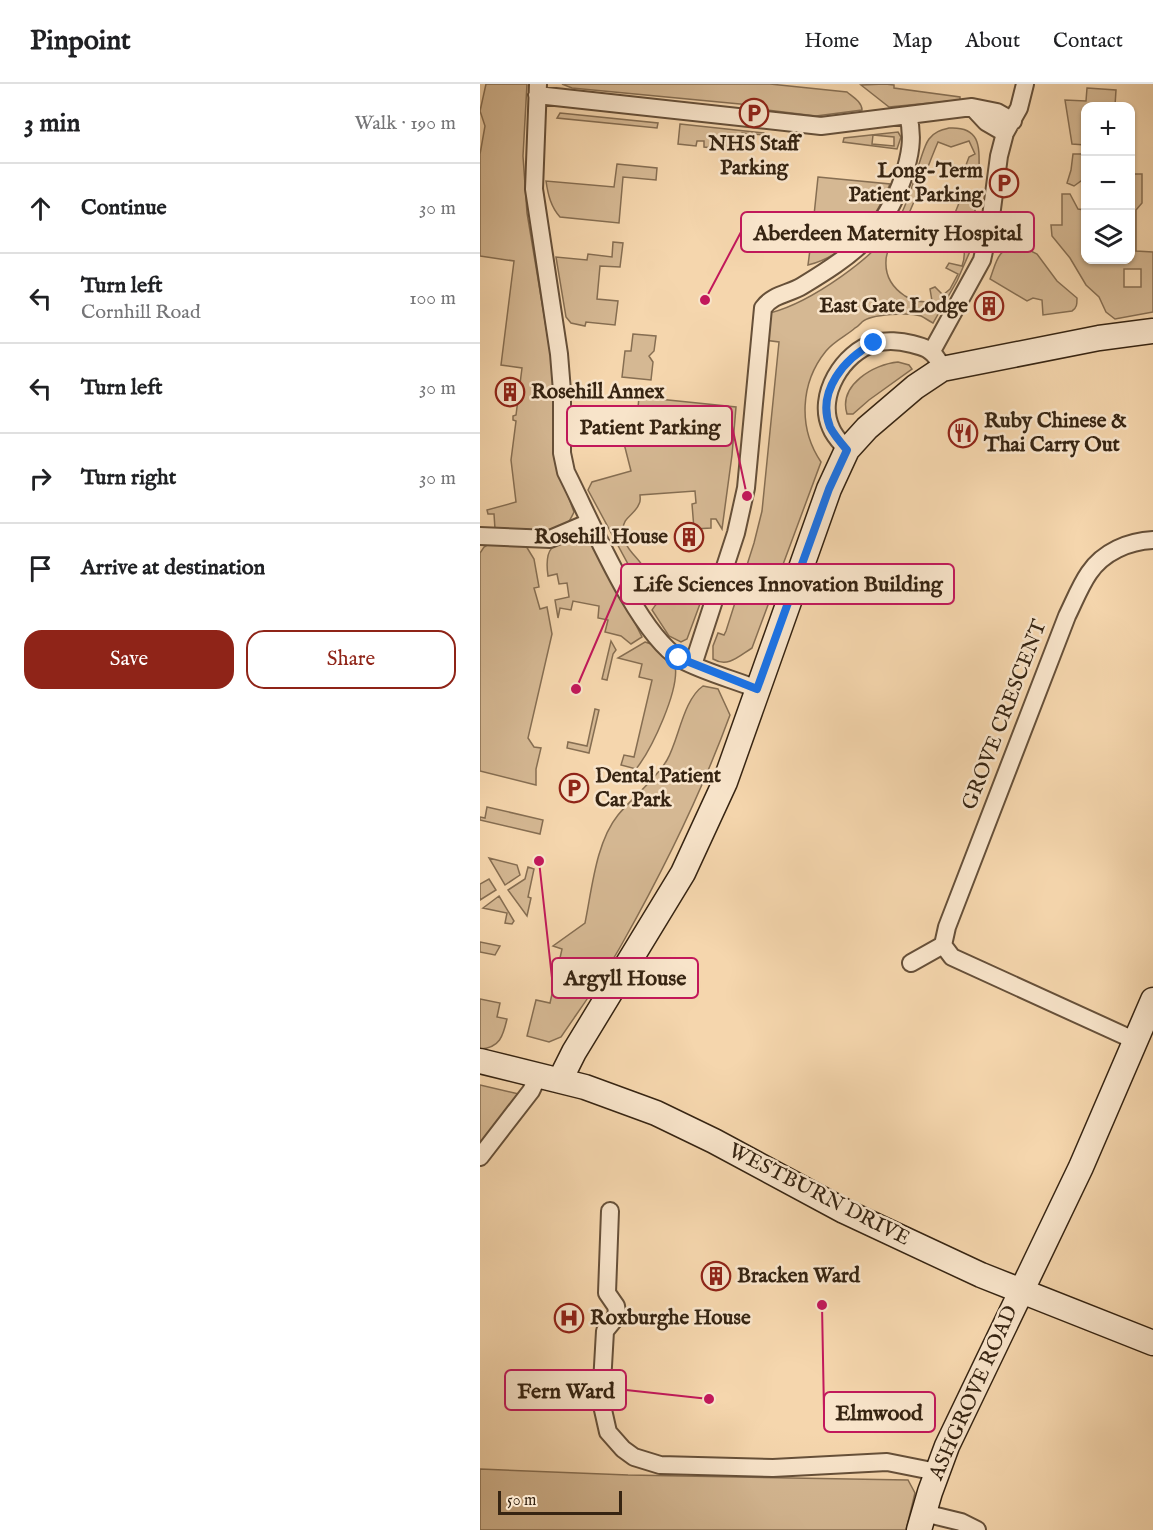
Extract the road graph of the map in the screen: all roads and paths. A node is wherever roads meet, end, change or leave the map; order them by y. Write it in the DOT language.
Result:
graph roads {
  1 [pos="1025,84"];
  2 [pos="537,90"];
  3 [pos="909,116"];
  4 [pos="1009,127"];
  5 [pos="1153,331"];
  6 [pos="937,360"];
  7 [pos="847,450"];
  8 [pos="590,522"];
  9 [pos="480,536"];
  10 [pos="1153,540"];
  11 [pos="693,665"];
  12 [pos="757,689"];
  13 [pos="943,945"];
  14 [pos="911,963"];
  15 [pos="1153,1000"];
  16 [pos="1136,1041"];
  17 [pos="480,1061"];
  18 [pos="549,1077"];
  19 [pos="480,1157"];
  20 [pos="610,1211"];
  21 [pos="1020,1291"];
  22 [pos="1153,1343"];
  23 [pos="937,1472"];
  24 [pos="922,1521"];
  25 [pos="977,1530"];
  1 -- 4 [label="street"];
  2 -- 3 [label="street"];
  2 -- 8 [label="street"];
  3 -- 4 [label="street"];
  3 -- 11 [label="street"];
  4 -- 6 [label="street"];
  5 -- 6 [label="street"];
  6 -- 7 [label="street"];
  6 -- 7 [label="street"];
  7 -- 12 [label="street"];
  8 -- 9 [label="street"];
  8 -- 11 [label="street"];
  10 -- 13 [label="street, GROVE CRESCENT"];
  11 -- 12 [label="street"];
  12 -- 18 [label="street"];
  13 -- 14 [label="street"];
  13 -- 16 [label="street"];
  15 -- 16 [label="street, ASHGROVE ROAD"];
  16 -- 21 [label="street, ASHGROVE ROAD"];
  17 -- 18 [label="street, WESTBURN DRIVE"];
  18 -- 19 [label="street"];
  18 -- 21 [label="street, WESTBURN DRIVE"];
  20 -- 23 [label="street"];
  21 -- 22 [label="street, WESTBURN DRIVE"];
  21 -- 23 [label="street, ASHGROVE ROAD"];
  23 -- 24 [label="street, ASHGROVE ROAD"];
  24 -- 25 [label="street"];
}
